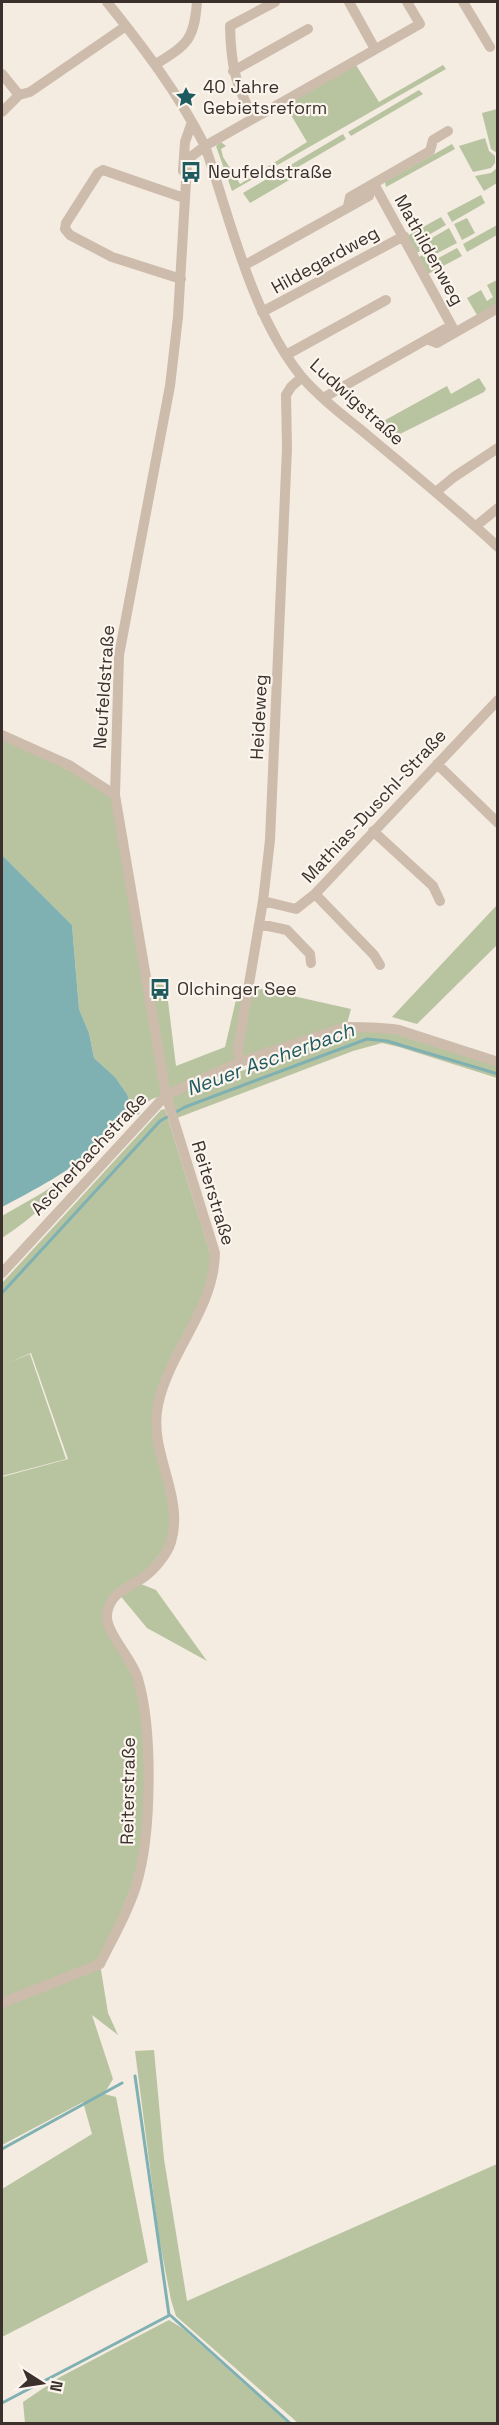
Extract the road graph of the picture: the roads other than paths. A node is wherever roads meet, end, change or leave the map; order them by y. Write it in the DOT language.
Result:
graph roads {
  1 [pos="107,2"];
  2 [pos="197,2"];
  3 [pos="275,2"];
  4 [pos="349,2"];
  5 [pos="407,2"];
  6 [pos="463,2"];
  7 [pos="126,26"];
  8 [pos="308,29"];
  9 [pos="490,47"];
  10 [pos="375,49"];
  11 [pos="156,64"];
  12 [pos="233,71"];
  13 [pos="2,74"];
  14 [pos="19,95"];
  15 [pos="2,112"];
  16 [pos="254,118"];
  17 [pos="192,122"];
  18 [pos="448,131"];
  19 [pos="205,146"];
  20 [pos="184,180"];
  21 [pos="372,185"];
  22 [pos="184,198"];
  23 [pos="404,236"];
  24 [pos="245,265"];
  25 [pos="180,279"];
  26 [pos="386,300"];
  27 [pos="498,308"];
  28 [pos="262,312"];
  29 [pos="454,332"];
  30 [pos="286,355"];
  31 [pos="302,377"];
  32 [pos="323,398"];
  33 [pos="498,448"];
  34 [pos="437,491"];
  35 [pos="498,508"];
  36 [pos="476,526"];
  37 [pos="498,547"];
  38 [pos="498,699"];
  39 [pos="2,735"];
  40 [pos="437,764"];
  41 [pos="115,795"];
  42 [pos="498,823"];
  43 [pos="373,831"];
  44 [pos="315,894"];
  45 [pos="263,901"];
  46 [pos="440,901"];
  47 [pos="259,924"];
  48 [pos="311,963"];
  49 [pos="380,965"];
  50 [pos="240,1062"];
  51 [pos="498,1062"];
  52 [pos="166,1095"];
  53 [pos="2,1273"];
  54 [pos="2,2003"];
  1 -- 7 [label="street, Ludwigstraße"];
  2 -- 11 [label="street"];
  3 -- 12 [label="street"];
  4 -- 10 [label="street"];
  5 -- 10 [label="street, Neufeldstraße"];
  6 -- 9 [label="street"];
  7 -- 11 [label="street, Ludwigstraße"];
  7 -- 14 [label="street"];
  8 -- 12 [label="street"];
  10 -- 16 [label="street, Neufeldstraße"];
  11 -- 17 [label="street, Ludwigstraße"];
  12 -- 16 [label="street"];
  13 -- 14 [label="street"];
  14 -- 15 [label="street"];
  16 -- 19 [label="street, Neufeldstraße"];
  17 -- 19 [label="street, Ludwigstraße"];
  17 -- 20 [label="street"];
  18 -- 21 [label="street"];
  19 -- 20 [label="street, Neufeldstraße"];
  19 -- 24 [label="street, Ludwigstraße"];
  20 -- 22 [label="street, Neufeldstraße"];
  21 -- 23 [label="street, Mathildenweg"];
  21 -- 24 [label="street"];
  22 -- 25 [label="street, Neufeldstraße"];
  22 -- 25 [label="street"];
  23 -- 28 [label="street, Hildegardweg"];
  23 -- 29 [label="street, Mathildenweg"];
  24 -- 28 [label="street, Ludwigstraße"];
  25 -- 41 [label="street, Neufeldstraße"];
  26 -- 30 [label="street"];
  27 -- 29 [label="street"];
  28 -- 30 [label="street, Ludwigstraße"];
  29 -- 32 [label="street"];
  30 -- 31 [label="street, Ludwigstraße"];
  31 -- 32 [label="street, Ludwigstraße"];
  31 -- 45 [label="street, Heideweg"];
  32 -- 34 [label="street, Ludwigstraße"];
  33 -- 34 [label="street"];
  34 -- 36 [label="street, Ludwigstraße"];
  35 -- 36 [label="street"];
  36 -- 37 [label="street, Ludwigstraße"];
  38 -- 40 [label="street, Mathias-Duschl-Straße"];
  39 -- 41 [label="street"];
  40 -- 42 [label="street"];
  40 -- 43 [label="street, Mathias-Duschl-Straße"];
  41 -- 52 [label="street, Neufeldstraße"];
  43 -- 44 [label="street, Mathias-Duschl-Straße"];
  43 -- 46 [label="street"];
  44 -- 45 [label="street, Mathias-Duschl-Straße"];
  44 -- 49 [label="street"];
  45 -- 47 [label="street, Heideweg"];
  47 -- 48 [label="street"];
  47 -- 50 [label="street, Heideweg"];
  50 -- 51 [label="street, Ascherbachstraße"];
  50 -- 52 [label="street, Ascherbachstraße"];
  52 -- 53 [label="street, Ascherbachstraße"];
  52 -- 54 [label="street, Reiterstraße"];
}
